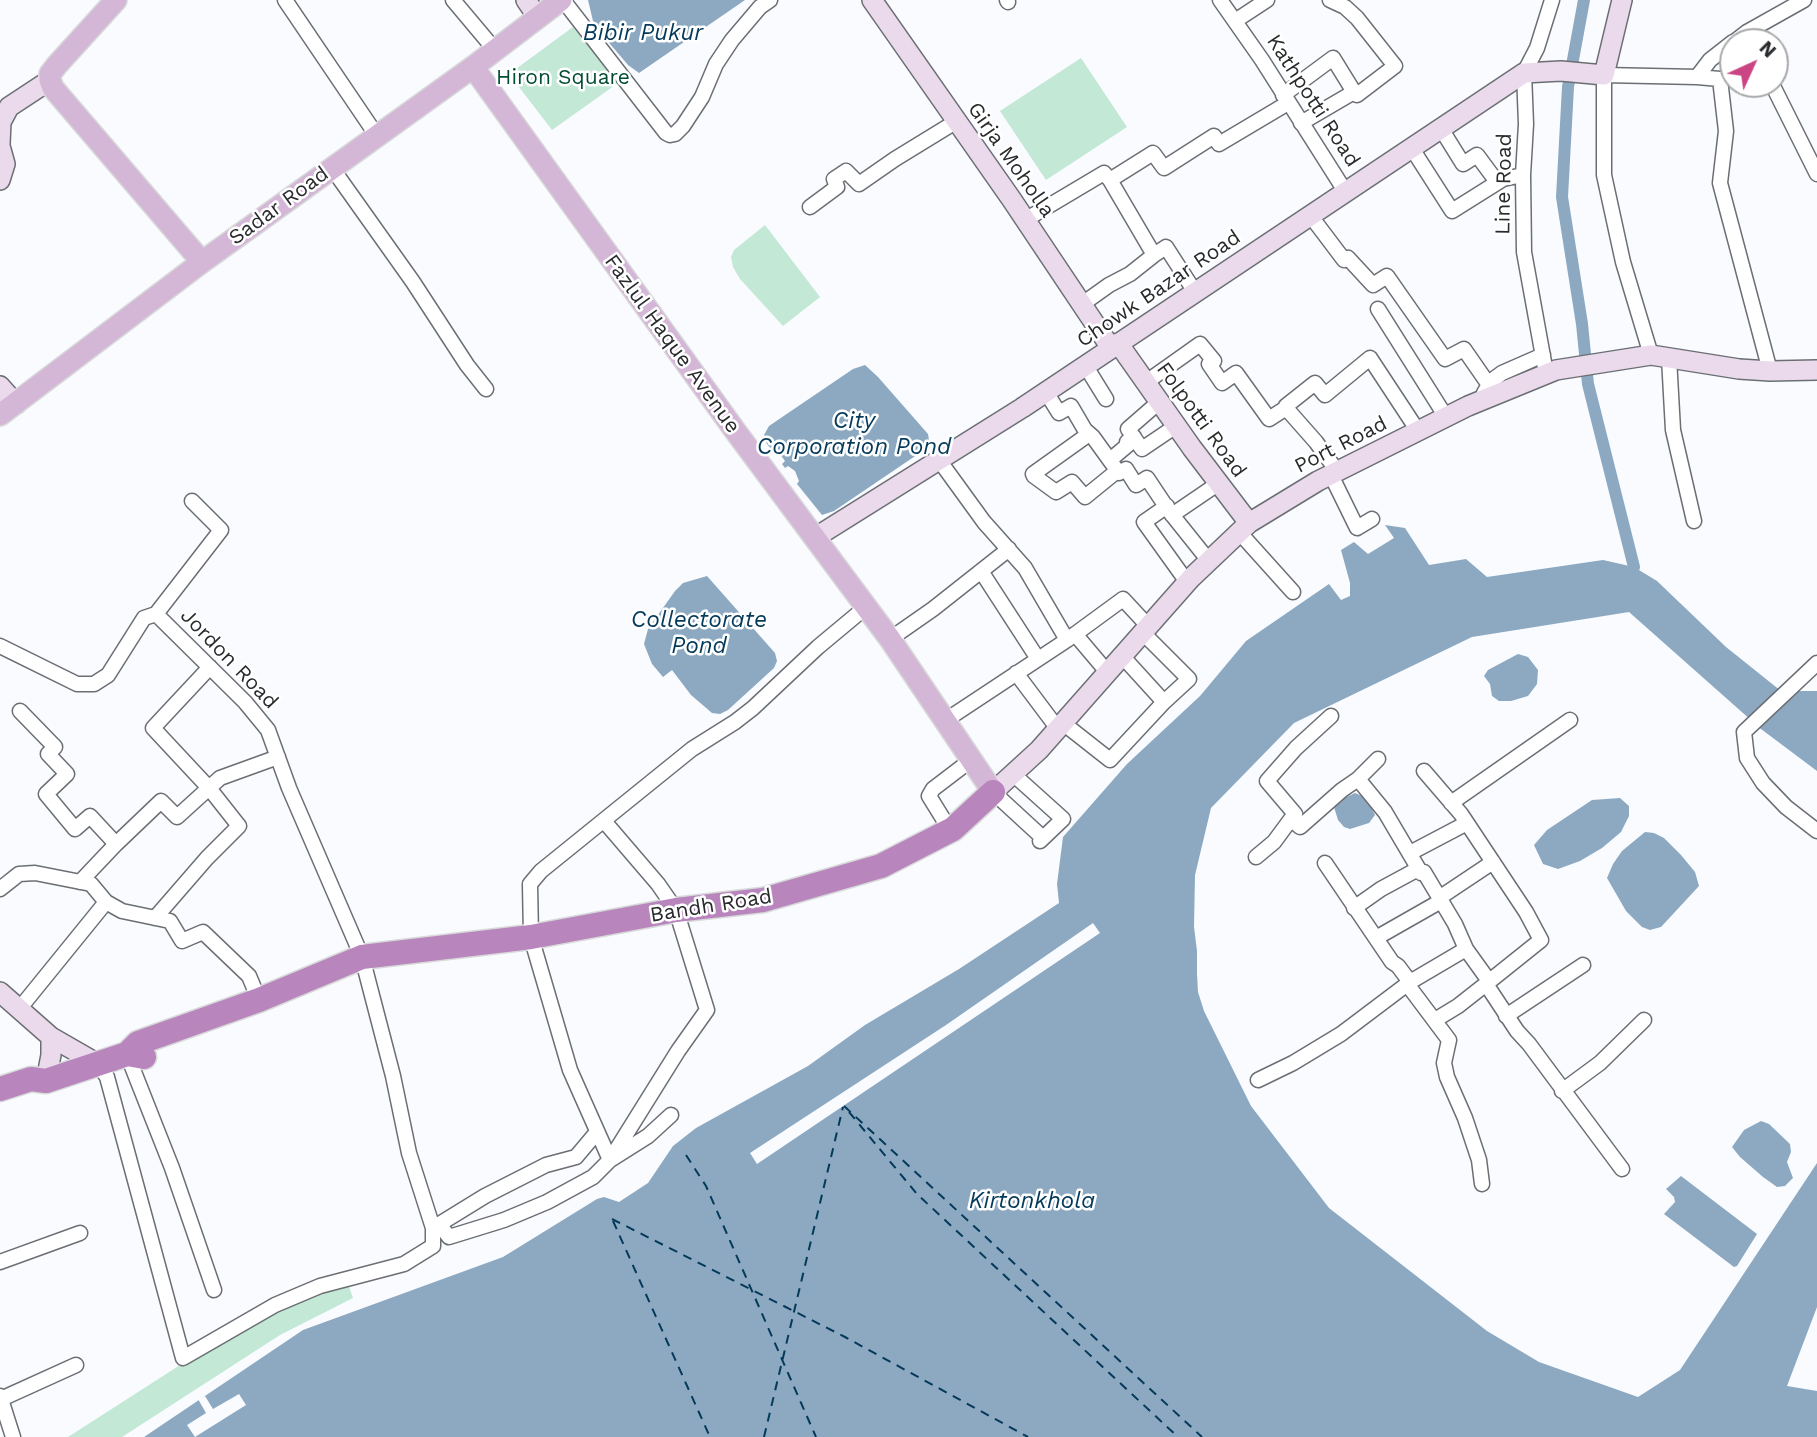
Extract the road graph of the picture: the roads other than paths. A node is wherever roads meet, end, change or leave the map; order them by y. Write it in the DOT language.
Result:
graph roads {
  1 [pos="117,0"];
  2 [pos="285,0"];
  3 [pos="453,0"];
  4 [pos="562,0"];
  5 [pos="770,0"];
  6 [pos="872,0"];
  7 [pos="1220,0"];
  8 [pos="1267,0"];
  9 [pos="1330,0"];
  10 [pos="1552,0"];
  11 [pos="1622,0"];
  12 [pos="1804,0"];
  13 [pos="532,8"];
  14 [pos="1235,22"];
  15 [pos="1762,28"];
  16 [pos="495,50"];
  17 [pos="1719,53"];
  18 [pos="473,67"];
  19 [pos="1524,73"];
  20 [pos="1604,75"];
  21 [pos="1697,77"];
  22 [pos="50,80"];
  23 [pos="1354,92"];
  24 [pos="1779,98"];
  25 [pos="1286,99"];
  26 [pos="0,121"];
  27 [pos="957,121"];
  28 [pos="1301,122"];
  29 [pos="1440,127"];
  30 [pos="377,135"];
  31 [pos="0,145"];
  32 [pos="1412,147"];
  33 [pos="332,168"];
  34 [pos="1817,174"];
  35 [pos="1523,175"];
  36 [pos="0,180"];
  37 [pos="1110,180"];
  38 [pos="1497,183"];
  39 [pos="1345,191"];
  40 [pos="810,207"];
  41 [pos="1310,215"];
  42 [pos="1025,220"];
  43 [pos="1154,255"];
  44 [pos="202,262"];
  45 [pos="1195,292"];
  46 [pos="1081,305"];
  47 [pos="1378,309"];
  48 [pos="1114,345"];
  49 [pos="1660,357"];
  50 [pos="1085,365"];
  51 [pos="1548,366"];
  52 [pos="1817,370"];
  53 [pos="1770,371"];
  54 [pos="1145,383"];
  55 [pos="0,386"];
  56 [pos="486,389"];
  57 [pos="1046,392"];
  58 [pos="1484,393"];
  59 [pos="1106,399"];
  60 [pos="1159,402"];
  61 [pos="1286,408"];
  62 [pos="8,410"];
  63 [pos="1446,417"];
  64 [pos="1176,426"];
  65 [pos="1418,431"];
  66 [pos="1089,434"];
  67 [pos="1134,437"];
  68 [pos="939,460"];
  69 [pos="1113,465"];
  70 [pos="1334,473"];
  71 [pos="1219,482"];
  72 [pos="192,501"];
  73 [pos="1169,510"];
  74 [pos="1372,519"];
  75 [pos="1694,521"];
  76 [pos="1244,527"];
  77 [pos="816,537"];
  78 [pos="1009,549"];
  79 [pos="1209,561"];
  80 [pos="981,571"];
  81 [pos="1187,582"];
  82 [pos="1293,592"];
  83 [pos="866,607"];
  84 [pos="156,614"];
  85 [pos="1146,630"];
  86 [pos="1071,637"];
  87 [pos="890,639"];
  88 [pos="0,646"];
  89 [pos="1123,657"];
  90 [pos="1038,659"];
  91 [pos="1817,663"];
  92 [pos="210,667"];
  93 [pos="1016,673"];
  94 [pos="1108,673"];
  95 [pos="1164,702"];
  96 [pos="20,711"];
  97 [pos="1331,716"];
  98 [pos="946,720"];
  99 [pos="1570,720"];
  100 [pos="1061,726"];
  101 [pos="278,757"];
  102 [pos="1378,758"];
  103 [pos="971,761"];
  104 [pos="1424,772"];
  105 [pos="1013,774"];
  106 [pos="1358,779"];
  107 [pos="209,788"];
  108 [pos="993,792"];
  109 [pos="1451,803"];
  110 [pos="1291,819"];
  111 [pos="604,821"];
  112 [pos="1467,823"];
  113 [pos="950,830"];
  114 [pos="1817,831"];
  115 [pos="116,844"];
  116 [pos="1410,853"];
  117 [pos="1256,857"];
  118 [pos="1493,862"];
  119 [pos="1325,863"];
  120 [pos="1418,869"];
  121 [pos="80,882"];
  122 [pos="0,889"];
  123 [pos="1440,900"];
  124 [pos="106,902"];
  125 [pos="1354,908"];
  126 [pos="676,910"];
  127 [pos="155,918"];
  128 [pos="531,937"];
  129 [pos="1376,938"];
  130 [pos="1466,949"];
  131 [pos="1583,965"];
  132 [pos="364,966"];
  133 [pos="1488,982"];
  134 [pos="1408,983"];
  135 [pos="0,992"];
  136 [pos="259,1000"];
  137 [pos="20,1008"];
  138 [pos="1506,1016"];
  139 [pos="1435,1020"];
  140 [pos="1644,1020"];
  141 [pos="51,1037"];
  142 [pos="127,1054"];
  143 [pos="98,1064"];
  144 [pos="1258,1080"];
  145 [pos="46,1081"];
  146 [pos="0,1089"];
  147 [pos="1562,1091"];
  148 [pos="0,1103"];
  149 [pos="671,1115"];
  150 [pos="597,1132"];
  151 [pos="610,1160"];
  152 [pos="1622,1169"];
  153 [pos="1482,1184"];
  154 [pos="436,1226"];
  155 [pos="80,1233"];
  156 [pos="0,1262"];
  157 [pos="214,1290"];
  158 [pos="76,1366"];
  159 [pos="1,1398"];
  160 [pos="13,1437"];
  1 -- 22 [label="main road"];
  2 -- 30 [label="street"];
  3 -- 16 [label="street"];
  4 -- 5 [label="street"];
  4 -- 13 [label="main road, Sadar Road"];
  6 -- 27 [label="main road, Girja Moholla"];
  7 -- 14 [label="street, Kathpotti Road"];
  8 -- 14 [label="street"];
  9 -- 23 [label="street"];
  10 -- 19 [label="street, Line Road"];
  11 -- 20 [label="main road"];
  12 -- 15 [label="street"];
  13 -- 16 [label="main road, Sadar Road"];
  14 -- 25 [label="street, Kathpotti Road"];
  16 -- 18 [label="main road, Sadar Road"];
  17 -- 21 [label="street"];
  18 -- 30 [label="main road, Sadar Road"];
  18 -- 77 [label="main road, Fazlul Haque Avenue"];
  19 -- 20 [label="main road"];
  19 -- 29 [label="main road, Chowk Bazar Road"];
  19 -- 35 [label="street, Line Road"];
  20 -- 21 [label="street"];
  20 -- 49 [label="street"];
  21 -- 53 [label="street"];
  22 -- 26 [label="main road"];
  22 -- 44 [label="main road"];
  23 -- 25 [label="street"];
  23 -- 28 [label="street"];
  24 -- 34 [label="street"];
  25 -- 28 [label="street, Kathpotti Road"];
  25 -- 37 [label="street"];
  26 -- 31 [label="main road"];
  27 -- 40 [label="street"];
  27 -- 42 [label="main road, Girja Moholla"];
  28 -- 39 [label="street, Kathpotti Road"];
  29 -- 32 [label="main road, Chowk Bazar Road"];
  29 -- 38 [label="street"];
  30 -- 33 [label="main road, Sadar Road"];
  31 -- 36 [label="main road"];
  32 -- 38 [label="street"];
  32 -- 39 [label="main road, Chowk Bazar Road"];
  33 -- 44 [label="main road, Sadar Road"];
  33 -- 56 [label="street"];
  35 -- 38 [label="street"];
  35 -- 51 [label="street, Line Road"];
  37 -- 42 [label="street"];
  37 -- 43 [label="street"];
  39 -- 41 [label="main road, Chowk Bazar Road"];
  41 -- 45 [label="main road, Chowk Bazar Road"];
  41 -- 58 [label="street"];
  42 -- 46 [label="main road, Girja Moholla"];
  43 -- 45 [label="street"];
  43 -- 46 [label="street"];
  44 -- 62 [label="main road, Sadar Road"];
  45 -- 48 [label="main road, Chowk Bazar Road"];
  46 -- 48 [label="main road, Girja Moholla"];
  47 -- 63 [label="street"];
  48 -- 50 [label="main road, Chowk Bazar Road"];
  48 -- 54 [label="main road, Folpotti Road"];
  49 -- 51 [label="main road, Port Road"];
  49 -- 53 [label="main road, Port Road"];
  49 -- 75 [label="street"];
  50 -- 57 [label="main road, Chowk Bazar Road"];
  50 -- 59 [label="street"];
  51 -- 58 [label="main road, Port Road"];
  52 -- 53 [label="main road, Port Road"];
  54 -- 60 [label="main road, Folpotti Road"];
  54 -- 61 [label="street"];
  55 -- 62 [label="main road"];
  57 -- 66 [label="street"];
  57 -- 68 [label="main road, Chowk Bazar Road"];
  58 -- 63 [label="main road, Port Road"];
  60 -- 64 [label="main road, Folpotti Road"];
  60 -- 67 [label="street"];
  61 -- 65 [label="street"];
  61 -- 70 [label="street"];
  63 -- 65 [label="main road, Port Road"];
  64 -- 67 [label="street"];
  64 -- 71 [label="main road, Folpotti Road"];
  65 -- 70 [label="main road, Port Road"];
  66 -- 69 [label="street"];
  66 -- 69 [label="street"];
  67 -- 69 [label="street"];
  68 -- 77 [label="main road, Chowk Bazar Road"];
  68 -- 78 [label="street"];
  69 -- 73 [label="street"];
  70 -- 74 [label="street"];
  70 -- 76 [label="main road, Port Road"];
  71 -- 73 [label="street"];
  71 -- 76 [label="main road, Folpotti Road"];
  72 -- 84 [label="street"];
  73 -- 79 [label="street"];
  73 -- 81 [label="street"];
  76 -- 79 [label="main road, Port Road"];
  76 -- 82 [label="street"];
  77 -- 83 [label="main road, Fazlul Haque Avenue"];
  78 -- 80 [label="street"];
  78 -- 86 [label="street"];
  79 -- 81 [label="main road, Port Road"];
  80 -- 87 [label="street"];
  80 -- 90 [label="street"];
  81 -- 85 [label="main road, Port Road"];
  83 -- 87 [label="main road, Fazlul Haque Avenue"];
  83 -- 111 [label="street"];
  84 -- 88 [label="street, Jordon Road"];
  84 -- 92 [label="street, Jordon Road"];
  85 -- 86 [label="street"];
  85 -- 89 [label="main road, Port Road"];
  85 -- 95 [label="street"];
  86 -- 90 [label="street"];
  86 -- 94 [label="street"];
  87 -- 98 [label="main road, Fazlul Haque Avenue"];
  89 -- 94 [label="main road, Port Road"];
  89 -- 95 [label="street"];
  90 -- 93 [label="street"];
  91 -- 114 [label="street"];
  92 -- 101 [label="street, Jordon Road"];
  92 -- 107 [label="street"];
  93 -- 98 [label="street"];
  93 -- 100 [label="street"];
  94 -- 100 [label="main road, Port Road"];
  95 -- 100 [label="street"];
  96 -- 115 [label="street"];
  97 -- 110 [label="street"];
  98 -- 103 [label="main road, Fazlul Haque Avenue"];
  99 -- 109 [label="street"];
  100 -- 105 [label="main road, Port Road"];
  101 -- 107 [label="street"];
  101 -- 132 [label="street, Jordon Road"];
  102 -- 106 [label="street"];
  103 -- 108 [label="main road, Fazlul Haque Avenue"];
  103 -- 113 [label="street"];
  104 -- 109 [label="street"];
  105 -- 108 [label="main road, Port Road"];
  105 -- 108 [label="street"];
  106 -- 110 [label="street"];
  106 -- 116 [label="street"];
  107 -- 115 [label="street"];
  107 -- 127 [label="street"];
  108 -- 113 [label="highway, Bandh Road"];
  109 -- 112 [label="street"];
  110 -- 117 [label="street"];
  111 -- 126 [label="street"];
  111 -- 128 [label="street"];
  112 -- 116 [label="street"];
  112 -- 118 [label="street"];
  113 -- 126 [label="highway, Bandh Road"];
  115 -- 121 [label="street"];
  116 -- 120 [label="street"];
  118 -- 123 [label="street"];
  118 -- 133 [label="street"];
  119 -- 125 [label="street"];
  120 -- 123 [label="street"];
  120 -- 125 [label="street"];
  121 -- 122 [label="street"];
  121 -- 124 [label="street"];
  123 -- 129 [label="street"];
  123 -- 130 [label="street"];
  124 -- 127 [label="street"];
  124 -- 137 [label="street"];
  125 -- 129 [label="street"];
  126 -- 128 [label="highway, Bandh Road"];
  126 -- 151 [label="street"];
  127 -- 136 [label="street"];
  128 -- 132 [label="highway, Bandh Road"];
  128 -- 150 [label="street"];
  129 -- 134 [label="street"];
  130 -- 133 [label="street"];
  130 -- 134 [label="street"];
  131 -- 138 [label="street"];
  132 -- 136 [label="highway, Bandh Road"];
  132 -- 142 [label="highway, Bandh Road"];
  132 -- 154 [label="street, Jordon Road"];
  133 -- 138 [label="street"];
  133 -- 139 [label="street"];
  134 -- 139 [label="street"];
  134 -- 144 [label="street"];
  135 -- 137 [label="main road"];
  136 -- 142 [label="highway, Bandh Road"];
  137 -- 141 [label="main road"];
  138 -- 147 [label="street"];
  139 -- 153 [label="street"];
  140 -- 147 [label="street"];
  141 -- 143 [label="main road"];
  141 -- 145 [label="main road"];
  142 -- 143 [label="highway, Bandh Road"];
  142 -- 157 [label="street"];
  143 -- 145 [label="highway, Bandh Road"];
  143 -- 154 [label="street"];
  145 -- 146 [label="highway, Bandh Road"];
  145 -- 148 [label="highway, Bandh Road"];
  147 -- 152 [label="street"];
  149 -- 151 [label="street"];
  150 -- 151 [label="street"];
  150 -- 154 [label="street"];
  151 -- 154 [label="street"];
  155 -- 156 [label="street"];
  158 -- 159 [label="street"];
  159 -- 160 [label="street"];
}
